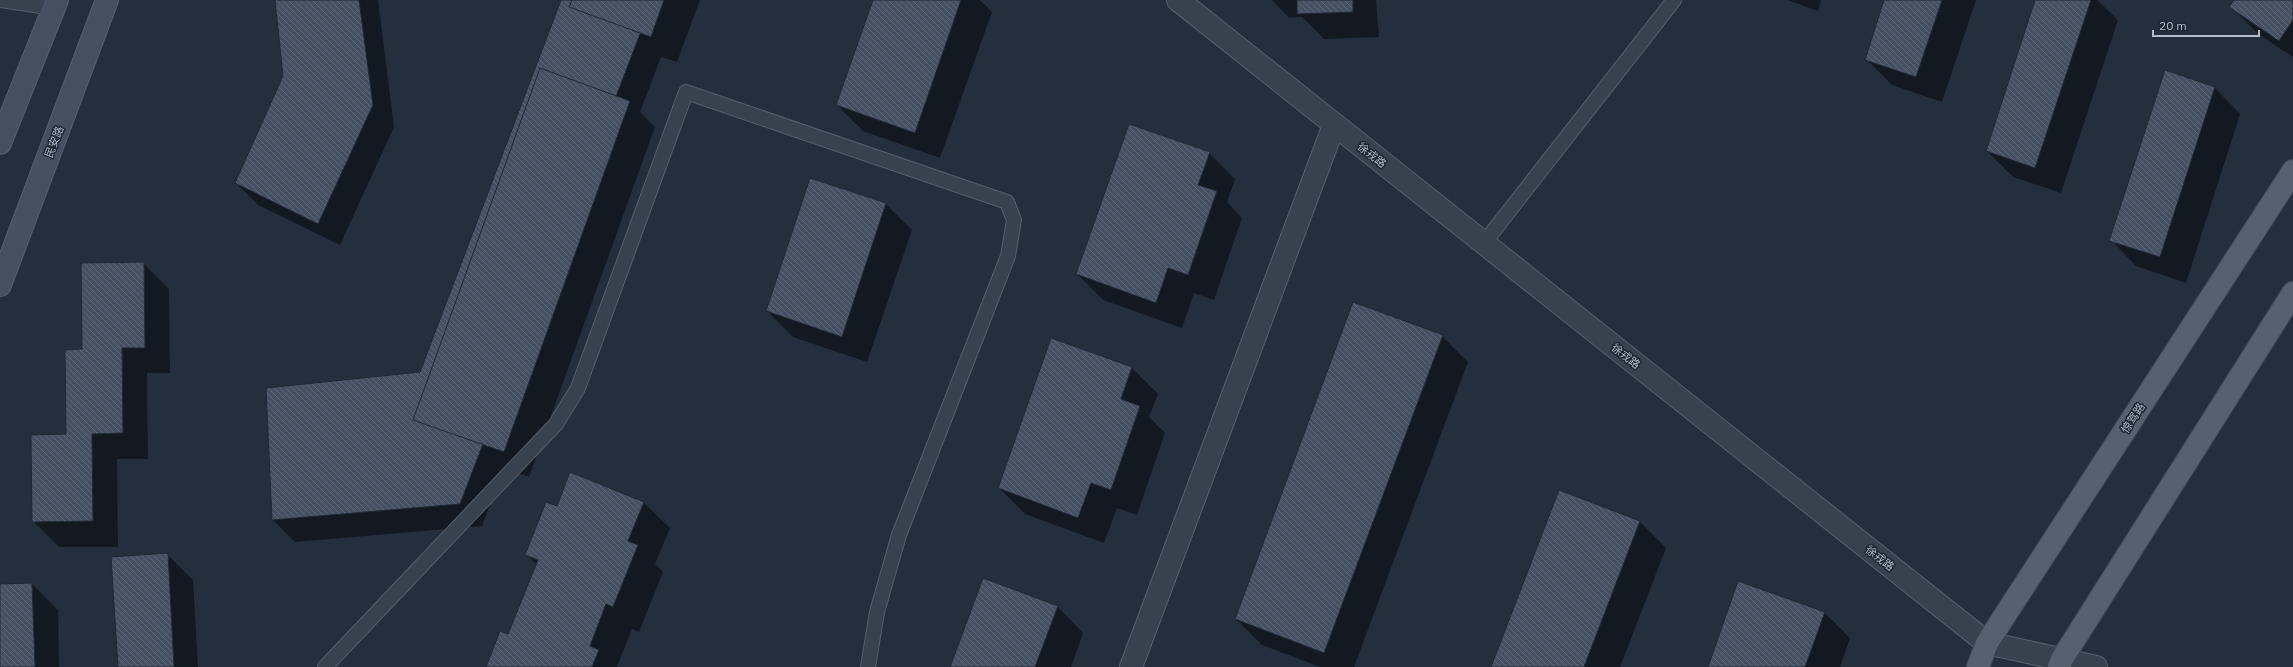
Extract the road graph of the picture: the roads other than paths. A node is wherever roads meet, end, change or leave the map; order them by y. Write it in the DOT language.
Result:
graph roads {
  1 [pos="0,0"];
  2 [pos="107,0"];
  3 [pos="1178,0"];
  4 [pos="1674,0"];
  5 [pos="56,4"];
  6 [pos="1334,125"];
  7 [pos="0,143"];
  8 [pos="2293,171"];
  9 [pos="1484,243"];
  10 [pos="0,285"];
  11 [pos="2293,293"];
  12 [pos="1987,643"];
  13 [pos="2060,663"];
  14 [pos="325,667"];
  15 [pos="868,667"];
  16 [pos="1131,667"];
  17 [pos="1978,667"];
  18 [pos="2096,667"];
  1 -- 5 [label="lane"];
  2 -- 10 [label="main road, 民安路"];
  3 -- 6 [label="street, 徐戎路"];
  4 -- 9 [label="lane"];
  5 -- 7 [label="main road"];
  6 -- 9 [label="street, 徐戎路"];
  6 -- 16 [label="street"];
  8 -- 12 [label="main road, 惊驾路"];
  9 -- 12 [label="street, 徐戎路"];
  11 -- 13 [label="main road"];
  12 -- 13 [label="street, 徐戎路"];
  12 -- 17 [label="main road, 惊驾路"];
  13 -- 18 [label="street, 徐戎路"];
  14 -- 15 [label="lane"];
}
